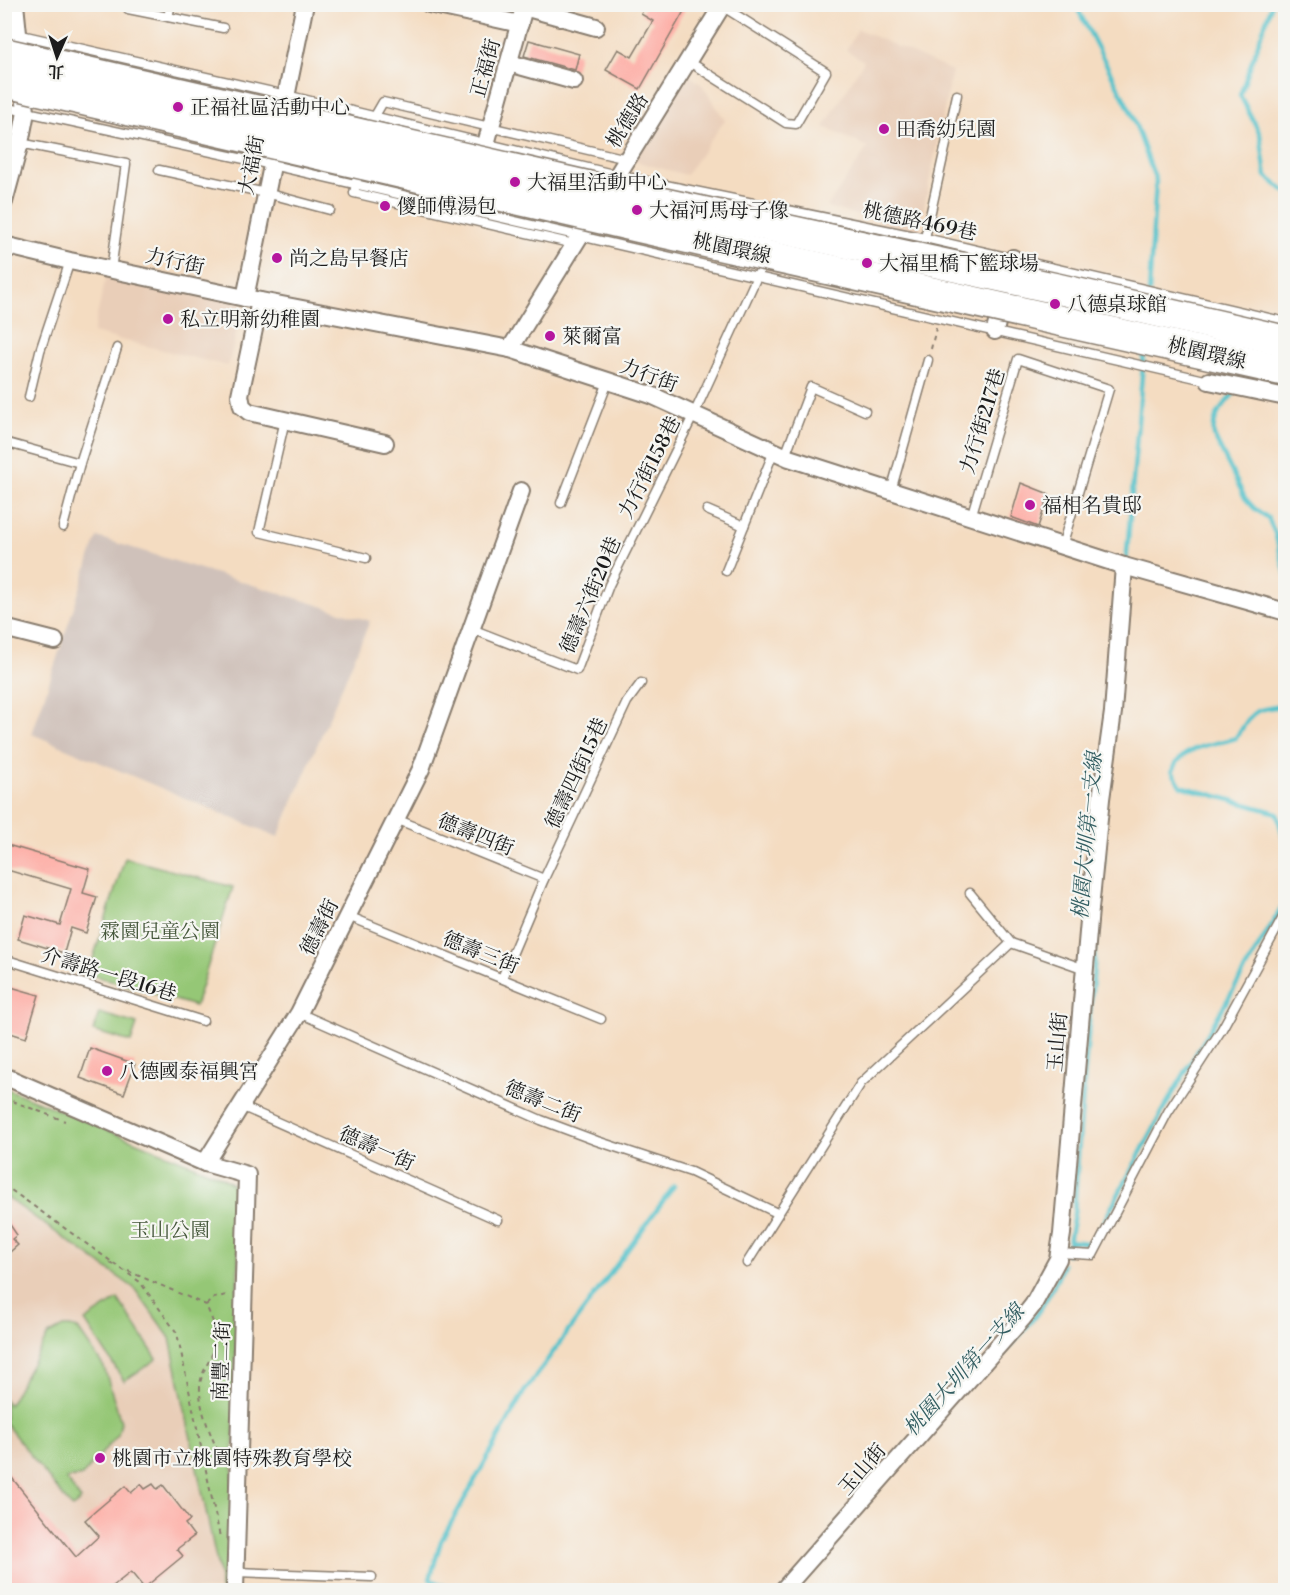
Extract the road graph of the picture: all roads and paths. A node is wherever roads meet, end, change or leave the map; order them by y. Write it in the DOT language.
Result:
graph roads {
  1 [pos="15,4"];
  2 [pos="171,4"];
  3 [pos="305,4"];
  4 [pos="429,4"];
  5 [pos="722,5"];
  6 [pos="525,6"];
  7 [pos="128,9"];
  8 [pos="471,9"];
  9 [pos="168,17"];
  10 [pos="520,24"];
  11 [pos="596,27"];
  12 [pos="223,28"];
  13 [pos="9,40"];
  14 [pos="688,61"];
  15 [pos="509,63"];
  16 [pos="573,81"];
  17 [pos="4,82"];
  18 [pos="286,95"];
  19 [pos="957,95"];
  20 [pos="4,107"];
  21 [pos="26,112"];
  22 [pos="374,116"];
  23 [pos="488,136"];
  24 [pos="20,143"];
  25 [pos="627,159"];
  26 [pos="272,165"];
  27 [pos="159,170"];
  28 [pos="617,175"];
  29 [pos="356,184"];
  30 [pos="266,193"];
  31 [pos="4,202"];
  32 [pos="330,210"];
  33 [pos="786,210"];
  34 [pos="774,238"];
  35 [pos="925,238"];
  36 [pos="577,240"];
  37 [pos="4,245"];
  38 [pos="770,248"];
  39 [pos="1013,258"];
  40 [pos="70,261"];
  41 [pos="111,270"];
  42 [pos="757,276"];
  43 [pos="253,299"];
  44 [pos="938,318"];
  45 [pos="1286,322"];
  46 [pos="995,332"];
  47 [pos="1286,340"];
  48 [pos="117,348"];
  49 [pos="510,349"];
  50 [pos="928,360"];
  51 [pos="1286,370"];
  52 [pos="1209,381"];
  53 [pos="608,382"];
  54 [pos="29,397"];
  55 [pos="1286,397"];
  56 [pos="865,411"];
  57 [pos="694,414"];
  58 [pos="285,420"];
  59 [pos="4,442"];
  60 [pos="386,443"];
  61 [pos="780,453"];
  62 [pos="80,463"];
  63 [pos="521,491"];
  64 [pos="891,491"];
  65 [pos="561,503"];
  66 [pos="707,510"];
  67 [pos="971,517"];
  68 [pos="744,526"];
  69 [pos="63,527"];
  70 [pos="634,534"];
  71 [pos="1062,546"];
  72 [pos="366,558"];
  73 [pos="1124,566"];
  74 [pos="726,571"];
  75 [pos="1286,612"];
  76 [pos="4,628"];
  77 [pos="472,629"];
  78 [pos="55,641"];
  79 [pos="641,683"];
  80 [pos="396,819"];
  81 [pos="544,879"];
  82 [pos="970,893"];
  83 [pos="1286,912"];
  84 [pos="348,916"];
  85 [pos="1011,943"];
  86 [pos="4,959"];
  87 [pos="1085,969"];
  88 [pos="502,978"];
  89 [pos="299,1013"];
  90 [pos="601,1019"];
  91 [pos="203,1021"];
  92 [pos="4,1076"];
  93 [pos="4,1098"];
  94 [pos="241,1106"];
  95 [pos="70,1123"];
  96 [pos="205,1163"];
  97 [pos="4,1185"];
  98 [pos="777,1213"];
  99 [pos="498,1220"];
  100 [pos="1058,1253"];
  101 [pos="110,1263"];
  102 [pos="747,1263"];
  103 [pos="123,1269"];
  104 [pos="232,1294"];
  105 [pos="206,1305"];
  106 [pos="206,1461"];
  107 [pos="202,1464"];
  108 [pos="223,1525"];
  109 [pos="236,1572"];
  110 [pos="372,1577"];
  111 [pos="235,1590"];
  112 [pos="783,1590"];
  1 -- 13 [label="street"];
  2 -- 9 [label="lane"];
  3 -- 18 [label="street, 大福街"];
  4 -- 8 [label="street"];
  5 -- 14 [label="street, 桃德路"];
  5 -- 14 [label="lane"];
  6 -- 10 [label="street, 正福街"];
  6 -- 11 [label="street"];
  7 -- 9 [label="lane"];
  8 -- 10 [label="street"];
  9 -- 12 [label="lane"];
  10 -- 15 [label="street, 正福街"];
  13 -- 18 [label="lane"];
  13 -- 21 [label="street"];
  13 -- 47 [label="highway, 桃園環線, bridge"];
  14 -- 25 [label="street, 桃德路"];
  15 -- 16 [label="street"];
  15 -- 23 [label="street, 正福街"];
  17 -- 51 [label="highway, 桃園環線, bridge"];
  18 -- 22 [label="lane"];
  18 -- 26 [label="street, 大福街"];
  19 -- 35 [label="lane"];
  20 -- 21 [label="lane"];
  21 -- 24 [label="street"];
  21 -- 26 [label="lane"];
  22 -- 23 [label="lane"];
  22 -- 23 [label="lane"];
  22 -- 29 [label="lane"];
  23 -- 25 [label="lane"];
  23 -- 28 [label="lane, 桃德路469巷"];
  24 -- 31 [label="street"];
  24 -- 41 [label="lane"];
  25 -- 28 [label="street, 桃德路"];
  26 -- 29 [label="lane"];
  26 -- 30 [label="street, 大福街"];
  27 -- 30 [label="lane"];
  28 -- 33 [label="lane, 桃德路469巷"];
  28 -- 36 [label="street, 桃德路"];
  29 -- 36 [label="lane"];
  30 -- 32 [label="lane"];
  30 -- 43 [label="street, 大福街"];
  33 -- 34 [label="lane"];
  33 -- 35 [label="lane, 桃德路469巷"];
  35 -- 39 [label="lane, 桃德路469巷"];
  36 -- 42 [label="lane"];
  36 -- 49 [label="street, 桃德路"];
  37 -- 40 [label="street, 力行街"];
  38 -- 42 [label="lane, 力行街158巷"];
  39 -- 45 [label="lane, 桃德路469巷"];
  39 -- 46 [label="street"];
  40 -- 41 [label="street, 力行街"];
  40 -- 54 [label="lane"];
  41 -- 43 [label="street, 力行街"];
  42 -- 44 [label="lane"];
  42 -- 57 [label="lane, 力行街158巷"];
  43 -- 49 [label="street, 力行街"];
  43 -- 58 [label="street, 大福街"];
  44 -- 46 [label="lane"];
  44 -- 50 [label="path"];
  46 -- 52 [label="lane"];
  48 -- 62 [label="lane"];
  49 -- 53 [label="street, 力行街"];
  50 -- 64 [label="lane"];
  52 -- 55 [label="street"];
  53 -- 57 [label="street, 力行街"];
  53 -- 65 [label="lane"];
  56 -- 61 [label="lane"];
  57 -- 61 [label="street, 力行街"];
  57 -- 70 [label="lane, 力行街158巷"];
  58 -- 60 [label="street"];
  58 -- 72 [label="lane"];
  59 -- 62 [label="lane"];
  61 -- 64 [label="street, 力行街"];
  61 -- 68 [label="lane"];
  62 -- 69 [label="lane"];
  63 -- 77 [label="street, 德壽街"];
  64 -- 67 [label="street, 力行街"];
  66 -- 68 [label="lane"];
  67 -- 71 [label="street, 力行街"];
  67 -- 71 [label="lane, 力行街217巷"];
  68 -- 74 [label="lane"];
  70 -- 77 [label="lane, 德壽六街20巷"];
  71 -- 73 [label="street, 力行街"];
  73 -- 75 [label="street"];
  73 -- 87 [label="street, 玉山街"];
  76 -- 78 [label="street"];
  77 -- 80 [label="street, 德壽街"];
  79 -- 81 [label="lane, 德壽四街15巷"];
  80 -- 81 [label="lane, 德壽四街"];
  80 -- 84 [label="street, 德壽街"];
  81 -- 88 [label="lane, 德壽四街15巷"];
  82 -- 85 [label="lane"];
  83 -- 100 [label="lane"];
  84 -- 88 [label="lane, 德壽三街"];
  84 -- 89 [label="street, 德壽街"];
  85 -- 87 [label="lane"];
  85 -- 98 [label="lane"];
  86 -- 91 [label="lane, 介壽路一段16巷"];
  87 -- 100 [label="street, 玉山街"];
  88 -- 90 [label="lane, 德壽三街"];
  89 -- 94 [label="street, 德壽街"];
  89 -- 98 [label="lane, 德壽二街"];
  92 -- 96 [label="street"];
  93 -- 95 [label="path"];
  94 -- 96 [label="street, 德壽街"];
  94 -- 99 [label="lane, 德壽一街"];
  96 -- 109 [label="street, 南豐二街"];
  97 -- 103 [label="path"];
  98 -- 102 [label="lane"];
  100 -- 112 [label="street, 玉山街"];
  101 -- 103 [label="path"];
  103 -- 105 [label="path"];
  103 -- 106 [label="path"];
  104 -- 105 [label="path"];
  105 -- 106 [label="path"];
  106 -- 107 [label="path"];
  106 -- 108 [label="path"];
  109 -- 110 [label="lane"];
  109 -- 111 [label="street, 南豐二街"];
}
